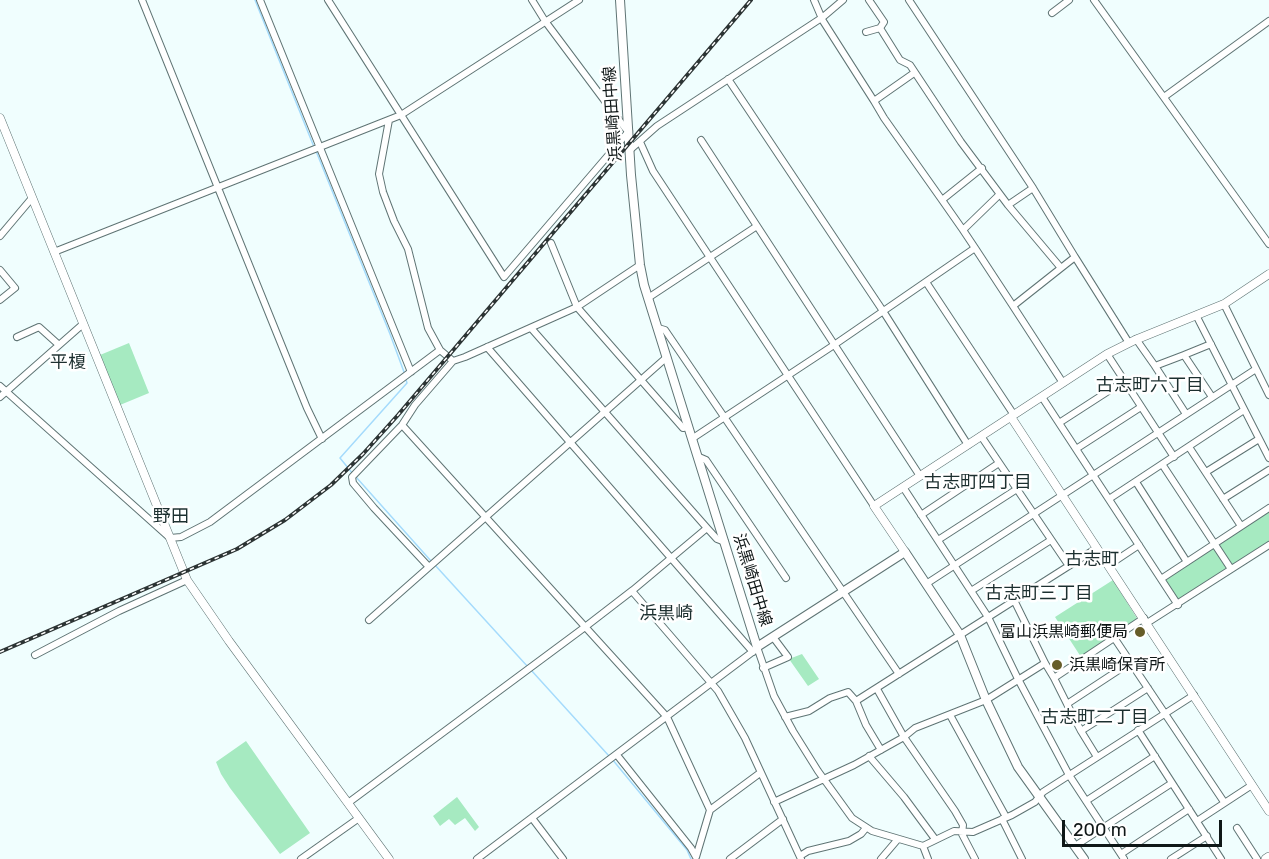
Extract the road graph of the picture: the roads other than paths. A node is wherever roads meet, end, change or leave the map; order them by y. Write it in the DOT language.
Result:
graph roads {
  1 [pos="142,0"];
  2 [pos="260,0"];
  3 [pos="328,0"];
  4 [pos="532,0"];
  5 [pos="579,0"];
  6 [pos="620,0"];
  7 [pos="814,0"];
  8 [pos="843,0"];
  9 [pos="869,0"];
  10 [pos="909,0"];
  11 [pos="1069,0"];
  12 [pos="1094,0"];
  13 [pos="1052,13"];
  14 [pos="823,17"];
  15 [pos="545,21"];
  16 [pos="1269,21"];
  17 [pos="880,28"];
  18 [pos="866,32"];
  19 [pos="914,73"];
  20 [pos="728,79"];
  21 [pos="1164,97"];
  22 [pos="874,101"];
  23 [pos="401,115"];
  24 [pos="0,118"];
  25 [pos="388,120"];
  26 [pos="629,131"];
  27 [pos="701,140"];
  28 [pos="640,142"];
  29 [pos="319,146"];
  30 [pos="631,149"];
  31 [pos="982,168"];
  32 [pos="218,187"];
  33 [pos="1033,188"];
  34 [pos="999,195"];
  35 [pos="32,198"];
  36 [pos="942,200"];
  37 [pos="1008,206"];
  38 [pos="757,226"];
  39 [pos="963,230"];
  40 [pos="0,236"];
  41 [pos="551,243"];
  42 [pos="1269,244"];
  43 [pos="975,248"];
  44 [pos="54,252"];
  45 [pos="710,257"];
  46 [pos="1075,257"];
  47 [pos="640,265"];
  48 [pos="1061,268"];
  49 [pos="0,270"];
  50 [pos="1269,274"];
  51 [pos="926,282"];
  52 [pos="648,298"];
  53 [pos="0,300"];
  54 [pos="1224,304"];
  55 [pos="1013,306"];
  56 [pos="577,307"];
  57 [pos="883,311"];
  58 [pos="1196,315"];
  59 [pos="83,324"];
  60 [pos="531,328"];
  61 [pos="658,328"];
  62 [pos="17,337"];
  63 [pos="1133,341"];
  64 [pos="1210,344"];
  65 [pos="59,345"];
  66 [pos="834,345"];
  67 [pos="487,347"];
  68 [pos="440,350"];
  69 [pos="1107,354"];
  70 [pos="1184,355"];
  71 [pos="667,357"];
  72 [pos="453,361"];
  73 [pos="1155,366"];
  74 [pos="1256,369"];
  75 [pos="411,372"];
  76 [pos="788,375"];
  77 [pos="642,380"];
  78 [pos="1124,381"];
  79 [pos="1064,383"];
  80 [pos="1231,385"];
  81 [pos="0,386"];
  82 [pos="7,392"];
  83 [pos="1269,395"];
  84 [pos="0,397"];
  85 [pos="1042,397"];
  86 [pos="1212,397"];
  87 [pos="1141,407"];
  88 [pos="1244,410"];
  89 [pos="605,412"];
  90 [pos="1186,414"];
  91 [pos="1012,416"];
  92 [pos="725,417"];
  93 [pos="1059,423"];
  94 [pos="402,425"];
  95 [pos="689,427"];
  96 [pos="1158,432"];
  97 [pos="981,436"];
  98 [pos="693,438"];
  99 [pos="322,439"];
  100 [pos="1259,439"];
  101 [pos="569,443"];
  102 [pos="968,445"];
  103 [pos="1189,447"];
  104 [pos="1076,449"];
  105 [pos="699,457"];
  106 [pos="1174,457"];
  107 [pos="1269,458"];
  108 [pos="999,463"];
  109 [pos="1162,464"];
  110 [pos="1269,470"];
  111 [pos="1206,472"];
  112 [pos="1093,475"];
  113 [pos="920,476"];
  114 [pos="1136,482"];
  115 [pos="903,487"];
  116 [pos="1017,489"];
  117 [pos="1062,495"];
  118 [pos="1109,499"];
  119 [pos="1223,499"];
  120 [pos="874,506"];
  121 [pos="1269,507"];
  122 [pos="921,514"];
  123 [pos="1034,514"];
  124 [pos="485,518"];
  125 [pos="1241,526"];
  126 [pos="707,528"];
  127 [pos="170,538"];
  128 [pos="938,540"];
  129 [pos="1051,540"];
  130 [pos="724,542"];
  131 [pos="1139,544"];
  132 [pos="1214,544"];
  133 [pos="1269,545"];
  134 [pos="1097,548"];
  135 [pos="905,552"];
  136 [pos="670,558"];
  137 [pos="1187,562"];
  138 [pos="1109,565"];
  139 [pos="954,566"];
  140 [pos="1069,566"];
  141 [pos="429,567"];
  142 [pos="1231,569"];
  143 [pos="786,578"];
  144 [pos="1161,579"];
  145 [pos="187,580"];
  146 [pos="926,584"];
  147 [pos="632,591"];
  148 [pos="844,591"];
  149 [pos="971,591"];
  150 [pos="1014,600"];
  151 [pos="1178,605"];
  152 [pos="988,617"];
  153 [pos="369,620"];
  154 [pos="1145,621"];
  155 [pos="585,627"];
  156 [pos="960,635"];
  157 [pos="773,637"];
  158 [pos="1115,639"];
  159 [pos="755,650"];
  160 [pos="35,655"];
  161 [pos="1131,662"];
  162 [pos="1045,663"];
  163 [pos="763,668"];
  164 [pos="899,674"];
  165 [pos="1054,678"];
  166 [pos="1018,679"];
  167 [pos="712,683"];
  168 [pos="1148,688"];
  169 [pos="877,689"];
  170 [pos="1194,695"];
  171 [pos="986,700"];
  172 [pos="856,701"];
  173 [pos="1068,704"];
  174 [pos="1164,713"];
  175 [pos="950,715"];
  176 [pos="667,717"];
  177 [pos="785,717"];
  178 [pos="1138,730"];
  179 [pos="1081,731"];
  180 [pos="904,737"];
  181 [pos="881,750"];
  182 [pos="617,755"];
  183 [pos="869,756"];
  184 [pos="1155,756"];
  185 [pos="1097,757"];
  186 [pos="760,772"];
  187 [pos="1069,775"];
  188 [pos="824,778"];
  189 [pos="1172,783"];
  190 [pos="1252,784"];
  191 [pos="1039,795"];
  192 [pos="1086,801"];
  193 [pos="774,802"];
  194 [pos="1224,802"];
  195 [pos="348,803"];
  196 [pos="1189,809"];
  197 [pos="710,810"];
  198 [pos="1269,811"];
  199 [pos="359,818"];
  200 [pos="532,818"];
  201 [pos="1004,818"];
  202 [pos="783,819"];
  203 [pos="1197,821"];
  204 [pos="866,828"];
  205 [pos="1104,828"];
  206 [pos="1237,828"];
  207 [pos="963,831"];
  208 [pos="1207,836"];
  209 [pos="898,839"];
  210 [pos="935,839"];
  211 [pos="923,846"];
  212 [pos="1075,846"];
  213 [pos="800,857"];
  214 [pos="1123,857"];
  215 [pos="696,858"];
  216 [pos="301,859"];
  217 [pos="389,859"];
  218 [pos="477,859"];
  219 [pos="563,859"];
  220 [pos="730,859"];
  221 [pos="881,859"];
  222 [pos="928,859"];
  223 [pos="975,859"];
  224 [pos="1022,859"];
  225 [pos="1084,859"];
  226 [pos="1170,859"];
  227 [pos="1221,859"];
  228 [pos="1257,859"];
  1 -- 32 [label="street"];
  2 -- 29 [label="street"];
  3 -- 23 [label="street"];
  4 -- 15 [label="street"];
  5 -- 15 [label="street"];
  6 -- 26 [label="main road, 浜黒崎田中線"];
  7 -- 14 [label="street"];
  8 -- 14 [label="street"];
  9 -- 17 [label="street"];
  10 -- 33 [label="street"];
  11 -- 13 [label="street"];
  12 -- 21 [label="street"];
  14 -- 20 [label="street"];
  14 -- 22 [label="street"];
  15 -- 23 [label="street"];
  15 -- 26 [label="street"];
  16 -- 21 [label="street"];
  17 -- 18 [label="street"];
  17 -- 19 [label="street"];
  19 -- 22 [label="street"];
  19 -- 31 [label="street"];
  20 -- 28 [label="street"];
  20 -- 57 [label="street"];
  21 -- 42 [label="street"];
  22 -- 36 [label="street"];
  23 -- 25 [label="street"];
  23 -- 26 [label="street"];
  24 -- 35 [label="street"];
  25 -- 29 [label="street"];
  25 -- 68 [label="street"];
  26 -- 30 [label="main road, 浜黒崎田中線"];
  27 -- 38 [label="street"];
  28 -- 30 [label="street"];
  28 -- 45 [label="street"];
  29 -- 32 [label="street"];
  29 -- 75 [label="street"];
  30 -- 47 [label="main road, 浜黒崎田中線"];
  31 -- 34 [label="street"];
  31 -- 36 [label="street"];
  32 -- 44 [label="street"];
  32 -- 99 [label="street"];
  33 -- 37 [label="street"];
  33 -- 46 [label="street"];
  34 -- 37 [label="street"];
  34 -- 39 [label="street"];
  35 -- 40 [label="street"];
  35 -- 44 [label="street"];
  36 -- 39 [label="street"];
  37 -- 48 [label="street"];
  38 -- 45 [label="street"];
  38 -- 66 [label="street"];
  39 -- 43 [label="street"];
  41 -- 56 [label="street"];
  43 -- 51 [label="street"];
  43 -- 55 [label="street"];
  44 -- 59 [label="street"];
  45 -- 52 [label="street"];
  45 -- 76 [label="street"];
  46 -- 48 [label="street"];
  46 -- 63 [label="street"];
  47 -- 52 [label="main road, 浜黒崎田中線"];
  47 -- 56 [label="street"];
  48 -- 55 [label="street"];
  49 -- 53 [label="street"];
  50 -- 54 [label="street"];
  51 -- 57 [label="street"];
  51 -- 91 [label="street"];
  52 -- 61 [label="main road, 浜黒崎田中線"];
  54 -- 58 [label="street"];
  54 -- 74 [label="street"];
  55 -- 79 [label="street"];
  56 -- 60 [label="street"];
  56 -- 77 [label="street"];
  57 -- 66 [label="street"];
  57 -- 102 [label="street"];
  58 -- 63 [label="street"];
  58 -- 64 [label="street"];
  59 -- 65 [label="street"];
  59 -- 127 [label="street"];
  60 -- 67 [label="street"];
  60 -- 89 [label="street"];
  61 -- 71 [label="main road, 浜黒崎田中線"];
  61 -- 92 [label="street"];
  62 -- 65 [label="street"];
  63 -- 69 [label="street"];
  63 -- 73 [label="street"];
  64 -- 70 [label="street"];
  64 -- 80 [label="street"];
  65 -- 82 [label="street"];
  66 -- 76 [label="street"];
  66 -- 113 [label="street"];
  67 -- 72 [label="street"];
  67 -- 101 [label="street"];
  68 -- 72 [label="street"];
  68 -- 75 [label="street"];
  69 -- 78 [label="street"];
  69 -- 79 [label="street"];
  70 -- 73 [label="street"];
  70 -- 86 [label="street"];
  71 -- 77 [label="street"];
  71 -- 95 [label="main road, 浜黒崎田中線"];
  72 -- 94 [label="street"];
  73 -- 90 [label="street"];
  74 -- 80 [label="street"];
  74 -- 83 [label="street"];
  75 -- 99 [label="street"];
  76 -- 92 [label="street"];
  76 -- 120 [label="street"];
  77 -- 89 [label="street"];
  77 -- 95 [label="street"];
  78 -- 87 [label="street"];
  78 -- 93 [label="street"];
  79 -- 85 [label="street"];
  80 -- 86 [label="street"];
  80 -- 88 [label="street"];
  81 -- 82 [label="street"];
  82 -- 84 [label="street"];
  82 -- 127 [label="street"];
  85 -- 91 [label="street"];
  85 -- 93 [label="street"];
  86 -- 90 [label="street"];
  87 -- 96 [label="street"];
  87 -- 104 [label="street"];
  88 -- 100 [label="street"];
  88 -- 103 [label="street"];
  89 -- 101 [label="street"];
  89 -- 126 [label="street"];
  90 -- 96 [label="street"];
  91 -- 97 [label="street"];
  91 -- 117 [label="street"];
  92 -- 98 [label="street"];
  92 -- 148 [label="street"];
  93 -- 104 [label="street"];
  94 -- 124 [label="street"];
  94 -- 141 [label="street"];
  95 -- 98 [label="main road, 浜黒崎田中線"];
  96 -- 106 [label="street"];
  96 -- 112 [label="street"];
  97 -- 102 [label="street"];
  97 -- 108 [label="street"];
  98 -- 105 [label="main road, 浜黒崎田中線"];
  99 -- 127 [label="street"];
  100 -- 107 [label="street"];
  100 -- 111 [label="street"];
  101 -- 124 [label="street"];
  101 -- 136 [label="street"];
  102 -- 113 [label="street"];
  103 -- 106 [label="street"];
  103 -- 111 [label="street"];
  104 -- 112 [label="street"];
  105 -- 130 [label="main road, 浜黒崎田中線"];
  105 -- 143 [label="street"];
  106 -- 109 [label="street"];
  108 -- 116 [label="street"];
  108 -- 122 [label="street"];
  109 -- 114 [label="street"];
  109 -- 132 [label="street"];
  110 -- 119 [label="street"];
  111 -- 119 [label="street"];
  112 -- 117 [label="street"];
  112 -- 118 [label="street"];
  113 -- 115 [label="street"];
  114 -- 118 [label="street"];
  114 -- 137 [label="street"];
  115 -- 120 [label="street"];
  115 -- 122 [label="street"];
  116 -- 123 [label="street"];
  116 -- 128 [label="street"];
  117 -- 123 [label="street"];
  117 -- 134 [label="street"];
  118 -- 131 [label="street"];
  119 -- 125 [label="street"];
  120 -- 135 [label="street"];
  121 -- 125 [label="street"];
  122 -- 128 [label="street"];
  123 -- 129 [label="street"];
  123 -- 139 [label="street"];
  124 -- 141 [label="street"];
  124 -- 155 [label="street"];
  125 -- 132 [label="street"];
  126 -- 130 [label="street"];
  126 -- 136 [label="street"];
  127 -- 145 [label="street"];
  128 -- 139 [label="street"];
  129 -- 140 [label="street"];
  129 -- 149 [label="street"];
  130 -- 159 [label="main road, 浜黒崎田中線"];
  131 -- 138 [label="street"];
  131 -- 144 [label="street"];
  132 -- 137 [label="street"];
  132 -- 142 [label="street"];
  133 -- 142 [label="street"];
  134 -- 138 [label="street"];
  134 -- 140 [label="street"];
  135 -- 146 [label="main road"];
  135 -- 148 [label="main road, 浜黒崎田中線"];
  136 -- 147 [label="street"];
  136 -- 159 [label="street"];
  137 -- 144 [label="street"];
  138 -- 154 [label="street"];
  139 -- 146 [label="street"];
  139 -- 149 [label="street"];
  140 -- 150 [label="street"];
  141 -- 153 [label="street"];
  142 -- 151 [label="street"];
  144 -- 151 [label="street"];
  145 -- 160 [label="street"];
  145 -- 195 [label="street"];
  146 -- 156 [label="main road"];
  147 -- 155 [label="street"];
  147 -- 167 [label="street"];
  148 -- 157 [label="main road, 浜黒崎田中線"];
  148 -- 164 [label="street"];
  149 -- 152 [label="street"];
  150 -- 152 [label="street"];
  150 -- 162 [label="street"];
  151 -- 154 [label="street"];
  152 -- 156 [label="street"];
  152 -- 166 [label="street"];
  154 -- 158 [label="street"];
  154 -- 170 [label="street"];
  155 -- 176 [label="street"];
  155 -- 195 [label="street"];
  156 -- 164 [label="street"];
  156 -- 171 [label="main road"];
  157 -- 159 [label="main road, 浜黒崎田中線"];
  157 -- 163 [label="street"];
  158 -- 161 [label="street"];
  158 -- 165 [label="street"];
  159 -- 163 [label="street"];
  159 -- 167 [label="street"];
  161 -- 168 [label="street"];
  161 -- 173 [label="street"];
  162 -- 165 [label="street"];
  162 -- 166 [label="street"];
  163 -- 177 [label="street"];
  164 -- 169 [label="street"];
  165 -- 173 [label="street"];
  166 -- 171 [label="street"];
  166 -- 187 [label="street"];
  167 -- 176 [label="street"];
  167 -- 186 [label="street"];
  168 -- 174 [label="street"];
  168 -- 179 [label="street"];
  169 -- 172 [label="street"];
  169 -- 180 [label="street"];
  170 -- 174 [label="street"];
  170 -- 190 [label="street"];
  171 -- 175 [label="street"];
  171 -- 191 [label="main road"];
  172 -- 177 [label="street"];
  172 -- 181 [label="street"];
  173 -- 179 [label="street"];
  174 -- 178 [label="street"];
  174 -- 194 [label="street"];
  175 -- 180 [label="street"];
  175 -- 201 [label="street"];
  176 -- 182 [label="street"];
  176 -- 197 [label="street"];
  177 -- 188 [label="street"];
  178 -- 184 [label="street"];
  178 -- 185 [label="street"];
  179 -- 185 [label="street"];
  180 -- 181 [label="street"];
  180 -- 207 [label="street"];
  181 -- 183 [label="street"];
  182 -- 200 [label="street"];
  182 -- 215 [label="street"];
  183 -- 188 [label="street"];
  183 -- 210 [label="street"];
  184 -- 189 [label="street"];
  184 -- 192 [label="street"];
  185 -- 187 [label="street"];
  186 -- 193 [label="street"];
  186 -- 197 [label="street"];
  187 -- 191 [label="street"];
  187 -- 192 [label="street"];
  188 -- 193 [label="street"];
  188 -- 204 [label="street"];
  189 -- 196 [label="street"];
  189 -- 205 [label="street"];
  190 -- 194 [label="street"];
  190 -- 198 [label="street"];
  191 -- 201 [label="street"];
  191 -- 212 [label="main road"];
  192 -- 205 [label="street"];
  193 -- 202 [label="street"];
  194 -- 203 [label="street"];
  195 -- 199 [label="street"];
  196 -- 203 [label="street"];
  196 -- 214 [label="street"];
  197 -- 215 [label="street"];
  199 -- 216 [label="street"];
  199 -- 217 [label="street"];
  200 -- 218 [label="street"];
  200 -- 219 [label="street"];
  201 -- 207 [label="street"];
  201 -- 224 [label="street"];
  202 -- 213 [label="street"];
  202 -- 220 [label="street"];
  203 -- 208 [label="street"];
  204 -- 209 [label="street"];
  204 -- 213 [label="street"];
  205 -- 212 [label="street"];
  205 -- 214 [label="street"];
  206 -- 228 [label="street"];
  207 -- 210 [label="street"];
  207 -- 223 [label="street"];
  208 -- 226 [label="street"];
  208 -- 227 [label="street"];
  209 -- 211 [label="street"];
  209 -- 221 [label="street"];
  210 -- 211 [label="street"];
  211 -- 222 [label="street"];
  212 -- 225 [label="main road"];
}
